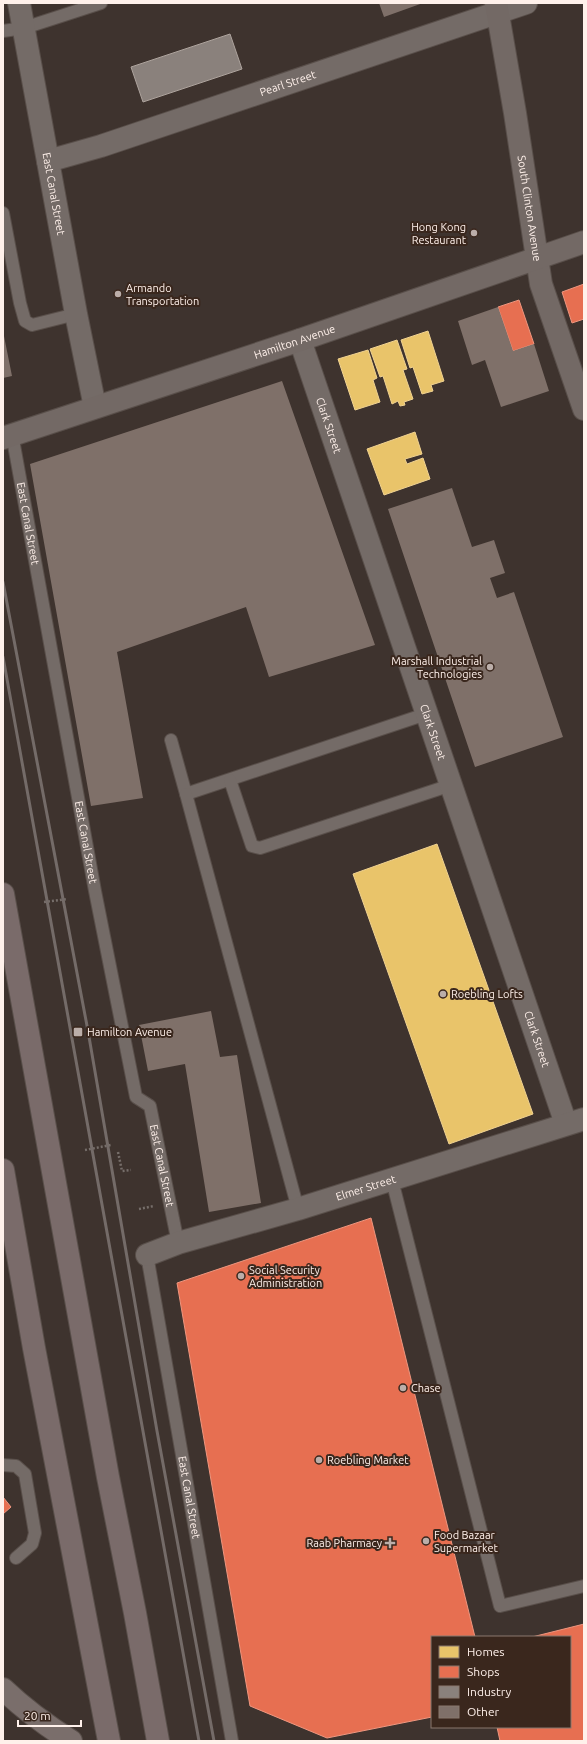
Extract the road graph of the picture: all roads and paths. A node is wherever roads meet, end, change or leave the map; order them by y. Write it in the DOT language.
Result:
graph roads {
  1 [pos="20,3"];
  2 [pos="101,3"];
  3 [pos="526,3"];
  4 [pos="497,8"];
  5 [pos="13,30"];
  6 [pos="48,161"];
  7 [pos="3,213"];
  8 [pos="584,242"];
  9 [pos="536,258"];
  10 [pos="76,314"];
  11 [pos="300,340"];
  12 [pos="95,407"];
  13 [pos="584,409"];
  14 [pos="8,436"];
  15 [pos="426,714"];
  16 [pos="171,740"];
  17 [pos="230,780"];
  18 [pos="451,785"];
  19 [pos="186,794"];
  20 [pos="3,894"];
  21 [pos="67,899"];
  22 [pos="44,902"];
  23 [pos="575,1121"];
  24 [pos="111,1145"];
  25 [pos="86,1150"];
  26 [pos="118,1152"];
  27 [pos="3,1170"];
  28 [pos="131,1170"];
  29 [pos="392,1180"];
  30 [pos="298,1209"];
  31 [pos="178,1243"];
  32 [pos="147,1254"];
  33 [pos="3,1465"];
  34 [pos="16,1558"];
  35 [pos="584,1586"];
  36 [pos="3,1689"];
  37 [pos="71,1741"];
  38 [pos="109,1741"];
  39 [pos="158,1741"];
  40 [pos="232,1741"];
  1 -- 5 [label="street, East Canal Street"];
  2 -- 5 [label="lane"];
  3 -- 4 [label="street, Pearl Street"];
  4 -- 6 [label="street, Pearl Street"];
  4 -- 9 [label="main road, South Clinton Avenue"];
  5 -- 6 [label="street, East Canal Street"];
  6 -- 10 [label="street, East Canal Street"];
  7 -- 10 [label="lane"];
  8 -- 9 [label="main road, Hamilton Avenue"];
  9 -- 11 [label="main road, Hamilton Avenue"];
  9 -- 13 [label="main road, South Clinton Avenue"];
  10 -- 12 [label="street, East Canal Street"];
  11 -- 12 [label="main road, Hamilton Avenue"];
  11 -- 15 [label="street, Clark Street"];
  12 -- 14 [label="main road, Hamilton Avenue"];
  14 -- 31 [label="lane, East Canal Street"];
  15 -- 17 [label="lane"];
  15 -- 18 [label="street, Clark Street"];
  16 -- 19 [label="lane"];
  17 -- 18 [label="lane"];
  17 -- 19 [label="lane"];
  18 -- 23 [label="street, Clark Street"];
  19 -- 30 [label="lane"];
  20 -- 39 [label="highway"];
  21 -- 22 [label="path"];
  23 -- 29 [label="street, Elmer Street"];
  24 -- 25 [label="path"];
  26 -- 28 [label="path"];
  27 -- 38 [label="highway"];
  29 -- 30 [label="street, Elmer Street"];
  29 -- 35 [label="lane"];
  30 -- 31 [label="street, Elmer Street"];
  31 -- 32 [label="street, Elmer Street"];
  32 -- 40 [label="lane, East Canal Street"];
  33 -- 34 [label="lane"];
  36 -- 37 [label="main road"];
}
